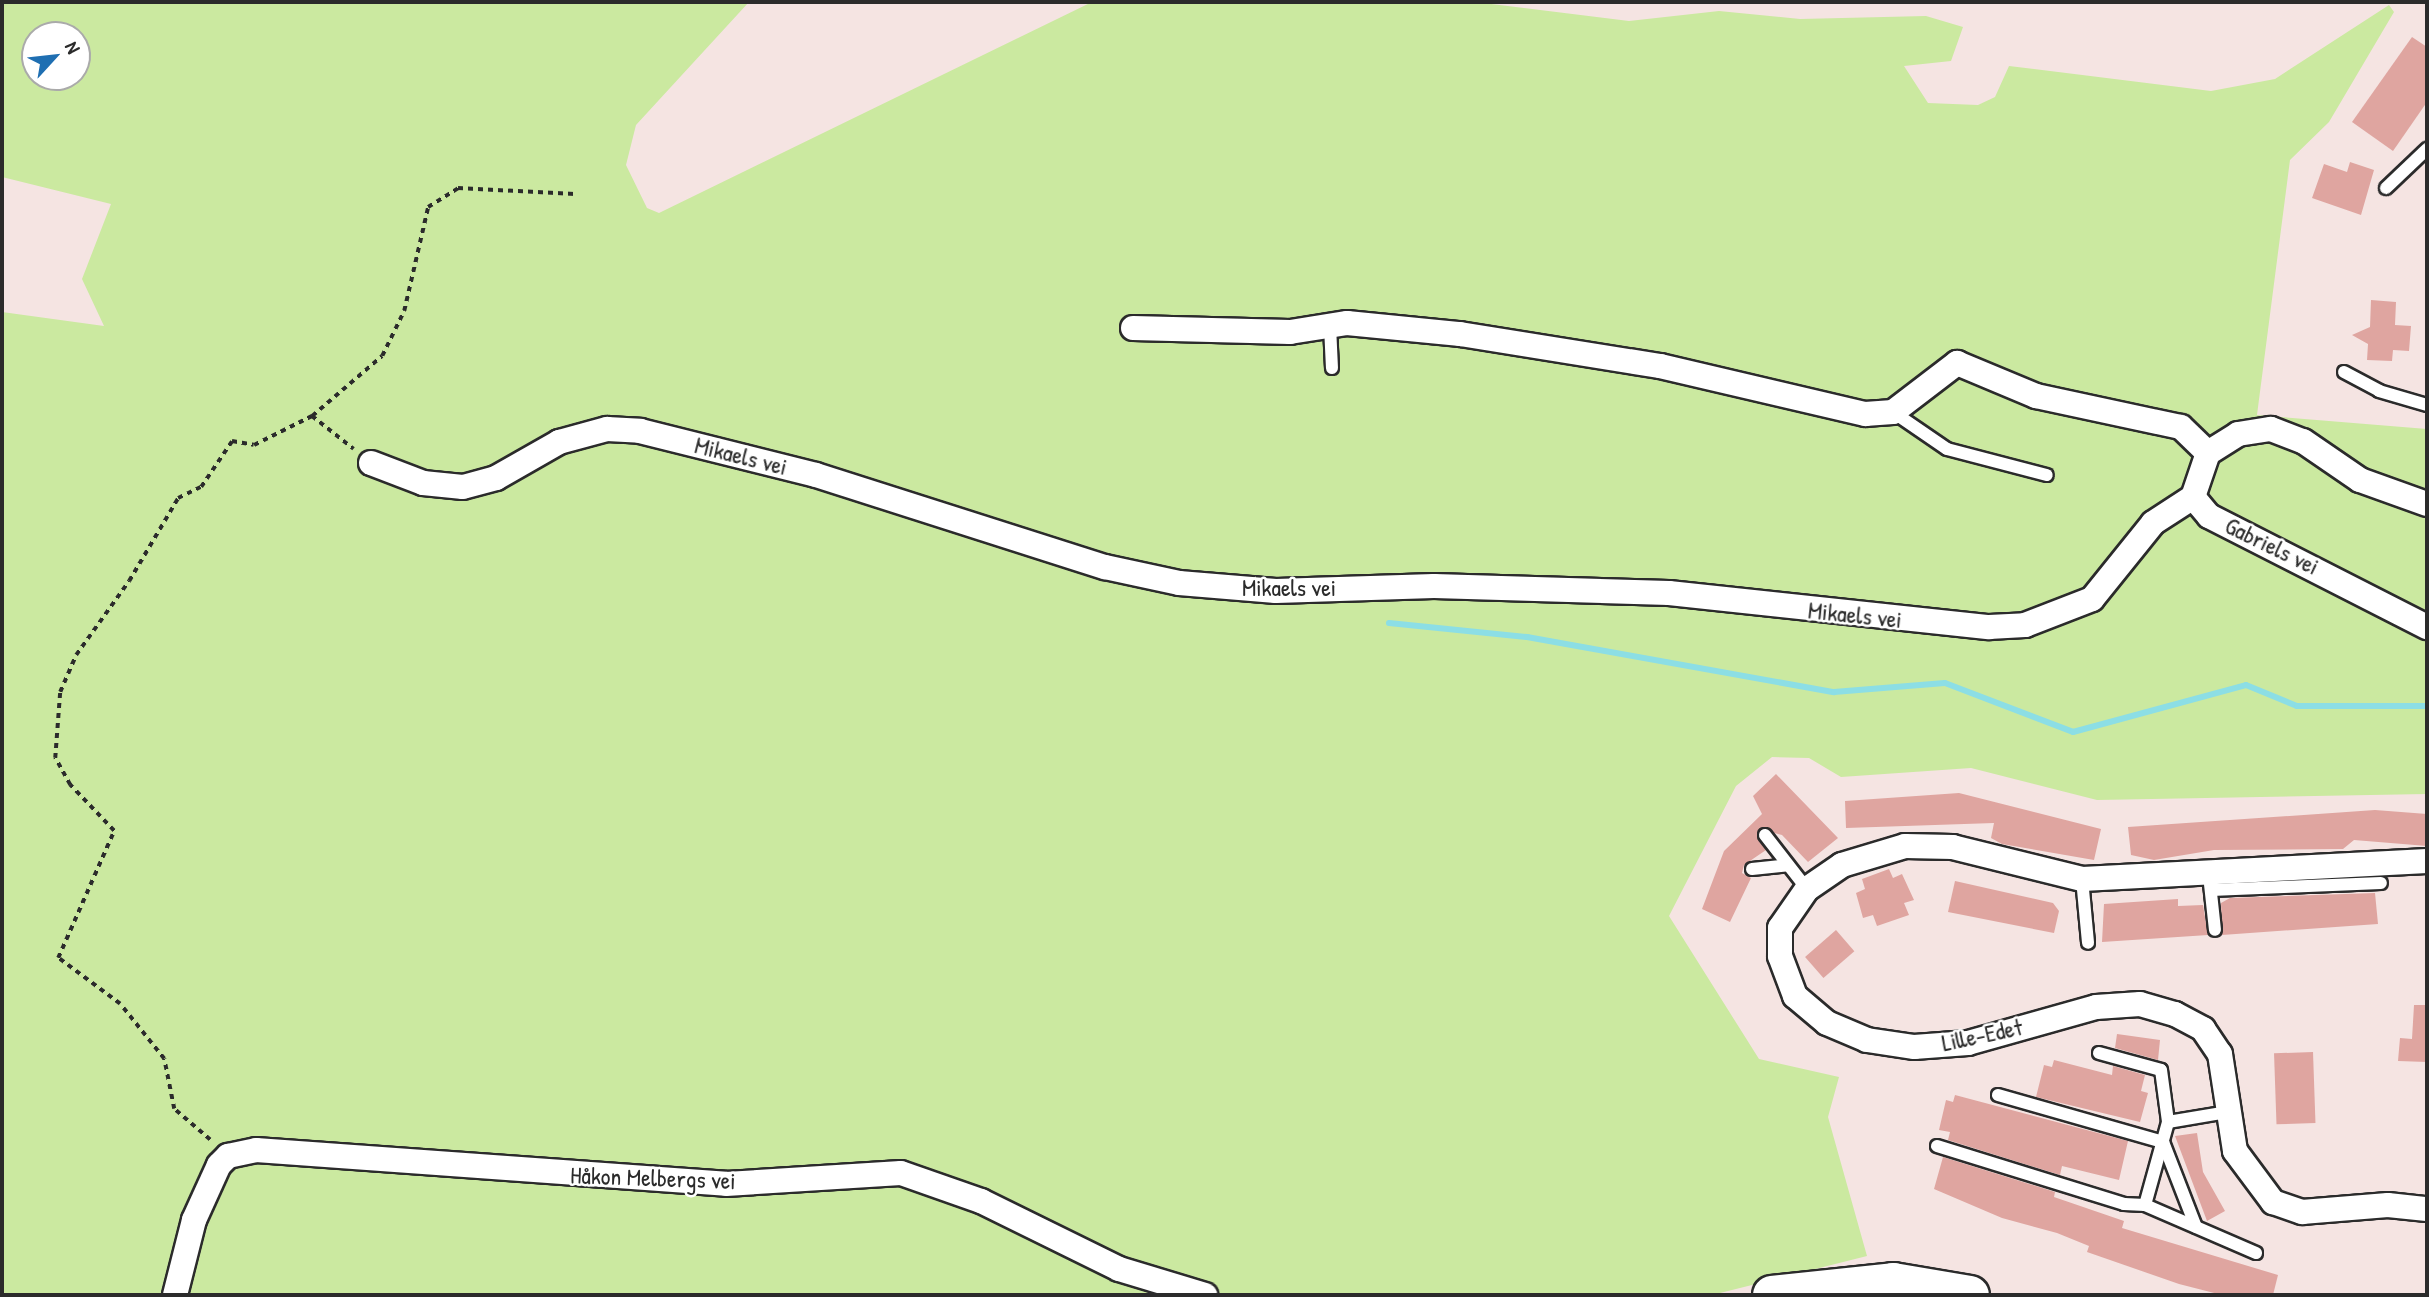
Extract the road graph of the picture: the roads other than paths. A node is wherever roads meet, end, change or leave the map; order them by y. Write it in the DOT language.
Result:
graph roads {
  1 [pos="2427,149"];
  2 [pos="2386,188"];
  3 [pos="1330,326"];
  4 [pos="1133,328"];
  5 [pos="1332,368"];
  6 [pos="2344,372"];
  7 [pos="2427,405"];
  8 [pos="1893,412"];
  9 [pos="2208,453"];
  10 [pos="371,463"];
  11 [pos="2047,475"];
  12 [pos="2193,497"];
  13 [pos="2427,505"];
  14 [pos="2427,627"];
  15 [pos="1765,835"];
  16 [pos="2427,861"];
  17 [pos="1788,865"];
  18 [pos="1752,869"];
  19 [pos="2289,875"];
  20 [pos="2082,879"];
  21 [pos="2210,880"];
  22 [pos="2381,883"];
  23 [pos="1807,890"];
  24 [pos="2215,930"];
  25 [pos="2088,943"];
  26 [pos="2099,1053"];
  27 [pos="1998,1095"];
  28 [pos="2228,1112"];
  29 [pos="2168,1122"];
  30 [pos="2163,1142"];
  31 [pos="1937,1146"];
  32 [pos="2145,1205"];
  33 [pos="2427,1209"];
  34 [pos="2196,1227"];
  35 [pos="2256,1253"];
  36 [pos="175,1295"];
  37 [pos="1205,1295"];
  38 [pos="1772,1295"];
  39 [pos="1970,1295"];
  1 -- 2 [label="lane"];
  3 -- 4 [label="street"];
  3 -- 5 [label="lane"];
  3 -- 8 [label="street"];
  6 -- 7 [label="lane"];
  8 -- 9 [label="street"];
  8 -- 11 [label="lane"];
  9 -- 12 [label="street"];
  9 -- 13 [label="street"];
  10 -- 12 [label="street, Mikaels vei"];
  12 -- 14 [label="street, Gabriels vei"];
  15 -- 17 [label="lane"];
  16 -- 19 [label="street, Lille-Edet"];
  17 -- 18 [label="lane"];
  17 -- 23 [label="lane"];
  19 -- 21 [label="street, Lille-Edet"];
  19 -- 22 [label="lane"];
  20 -- 21 [label="street, Lille-Edet"];
  20 -- 23 [label="street, Lille-Edet"];
  20 -- 25 [label="lane"];
  21 -- 24 [label="lane"];
  23 -- 28 [label="street, Lille-Edet"];
  26 -- 29 [label="lane"];
  27 -- 30 [label="lane"];
  28 -- 29 [label="lane"];
  28 -- 33 [label="street, Lille-Edet"];
  29 -- 30 [label="lane"];
  30 -- 32 [label="lane"];
  30 -- 34 [label="lane"];
  31 -- 32 [label="lane"];
  32 -- 34 [label="lane"];
  34 -- 35 [label="lane"];
  36 -- 37 [label="street, Håkon Melbergs vei"];
  38 -- 39 [label="main road"];
}
